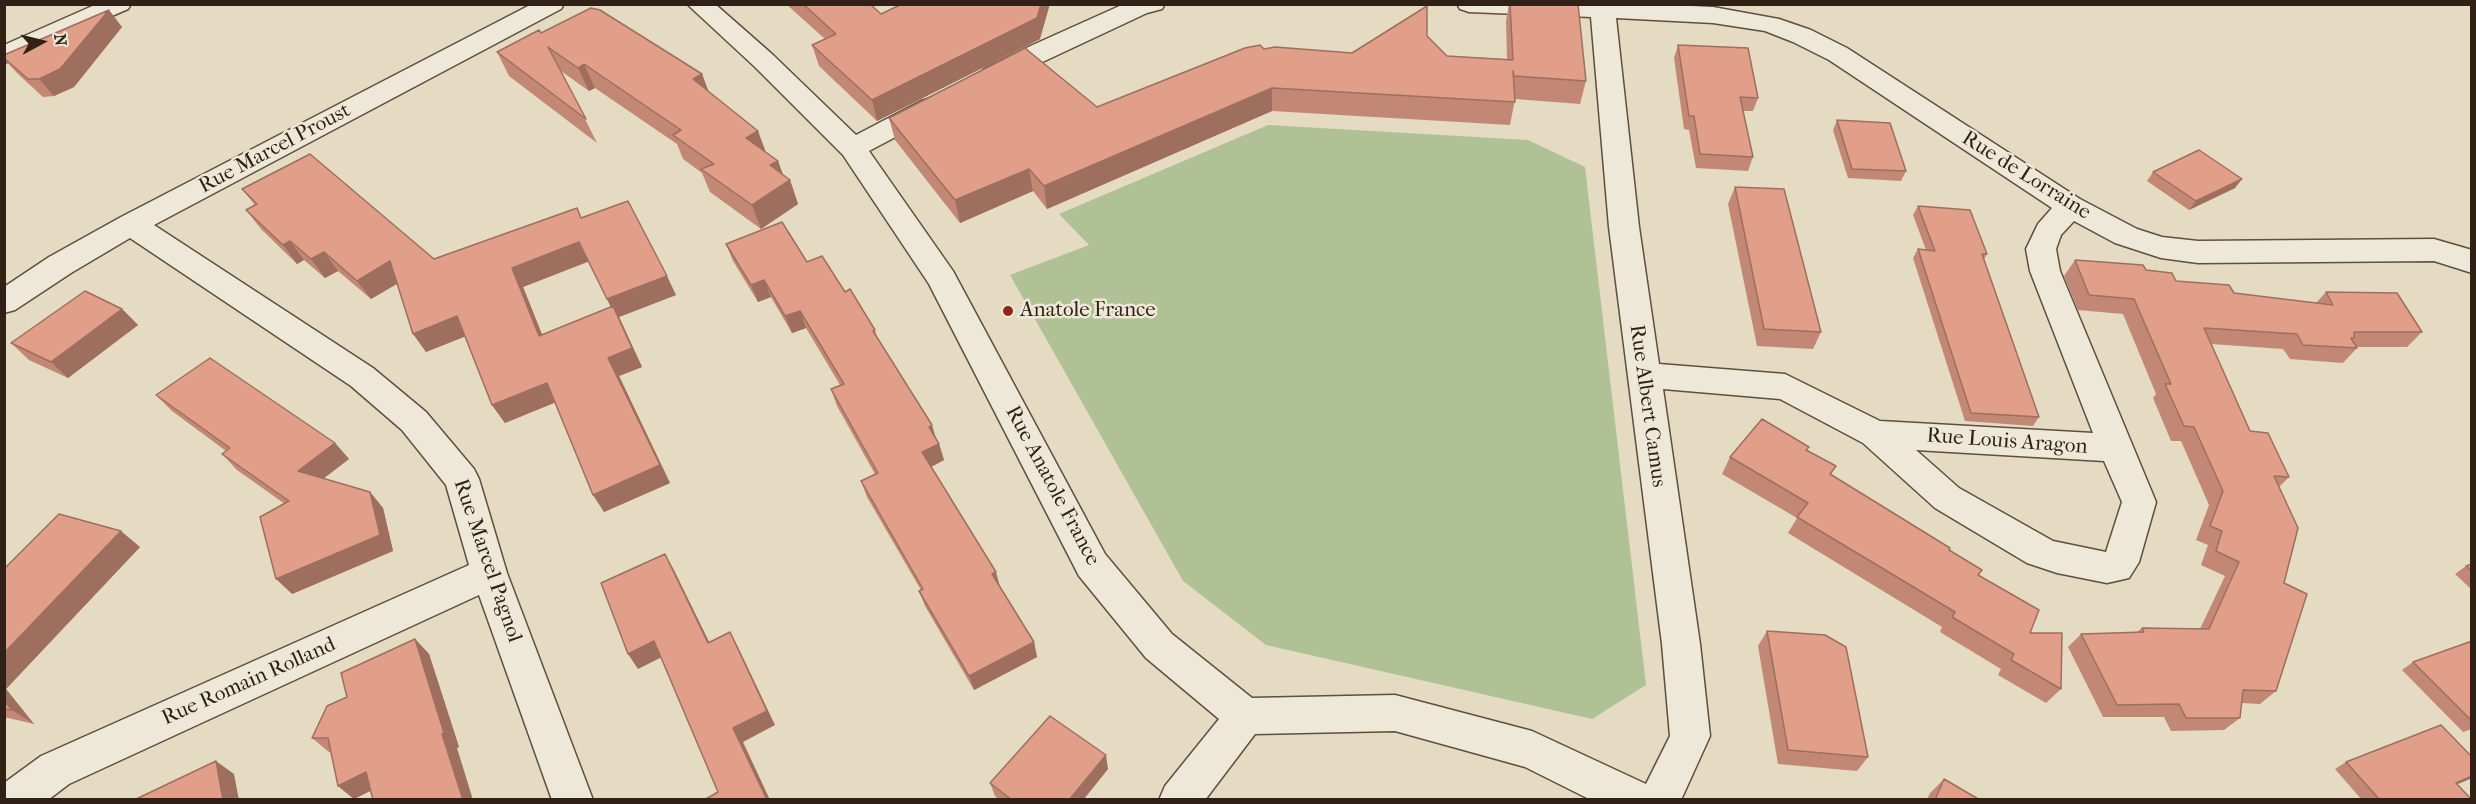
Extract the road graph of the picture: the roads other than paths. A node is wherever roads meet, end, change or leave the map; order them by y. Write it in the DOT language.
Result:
graph roads {
  1 [pos="119,4"];
  2 [pos="552,4"];
  3 [pos="699,4"];
  4 [pos="1153,4"];
  5 [pos="1469,4"];
  6 [pos="1602,8"];
  7 [pos="4,55"];
  8 [pos="853,148"];
  9 [pos="2070,206"];
  10 [pos="131,224"];
  11 [pos="2472,262"];
  12 [pos="4,302"];
  13 [pos="1643,375"];
  14 [pos="1875,434"];
  15 [pos="2116,448"];
  16 [pos="489,573"];
  17 [pos="1245,716"];
  18 [pos="14,800"];
  19 [pos="573,800"];
  20 [pos="1179,800"];
  21 [pos="1635,800"];
  22 [pos="1659,800"];
  1 -- 7 [label="street"];
  2 -- 10 [label="street, Rue Marcel Proust"];
  3 -- 8 [label="street, Rue Anatole France"];
  4 -- 8 [label="street"];
  5 -- 6 [label="street, Rue de Lorraine"];
  6 -- 9 [label="street, Rue de Lorraine"];
  6 -- 13 [label="street, Rue Albert Camus"];
  8 -- 17 [label="street, Rue Anatole France"];
  9 -- 11 [label="street, Rue de Lorraine"];
  9 -- 15 [label="street, Rue Louis Aragon"];
  10 -- 12 [label="street, Rue Marcel Proust"];
  10 -- 16 [label="street, Rue Marcel Pagnol"];
  13 -- 14 [label="street, Rue Louis Aragon"];
  13 -- 22 [label="street, Rue Albert Camus"];
  14 -- 15 [label="street, Rue Louis Aragon"];
  14 -- 15 [label="street"];
  16 -- 18 [label="street, Rue Romain Rolland"];
  16 -- 19 [label="street, Rue Marcel Pagnol"];
  17 -- 20 [label="street"];
  17 -- 21 [label="street"];
}
